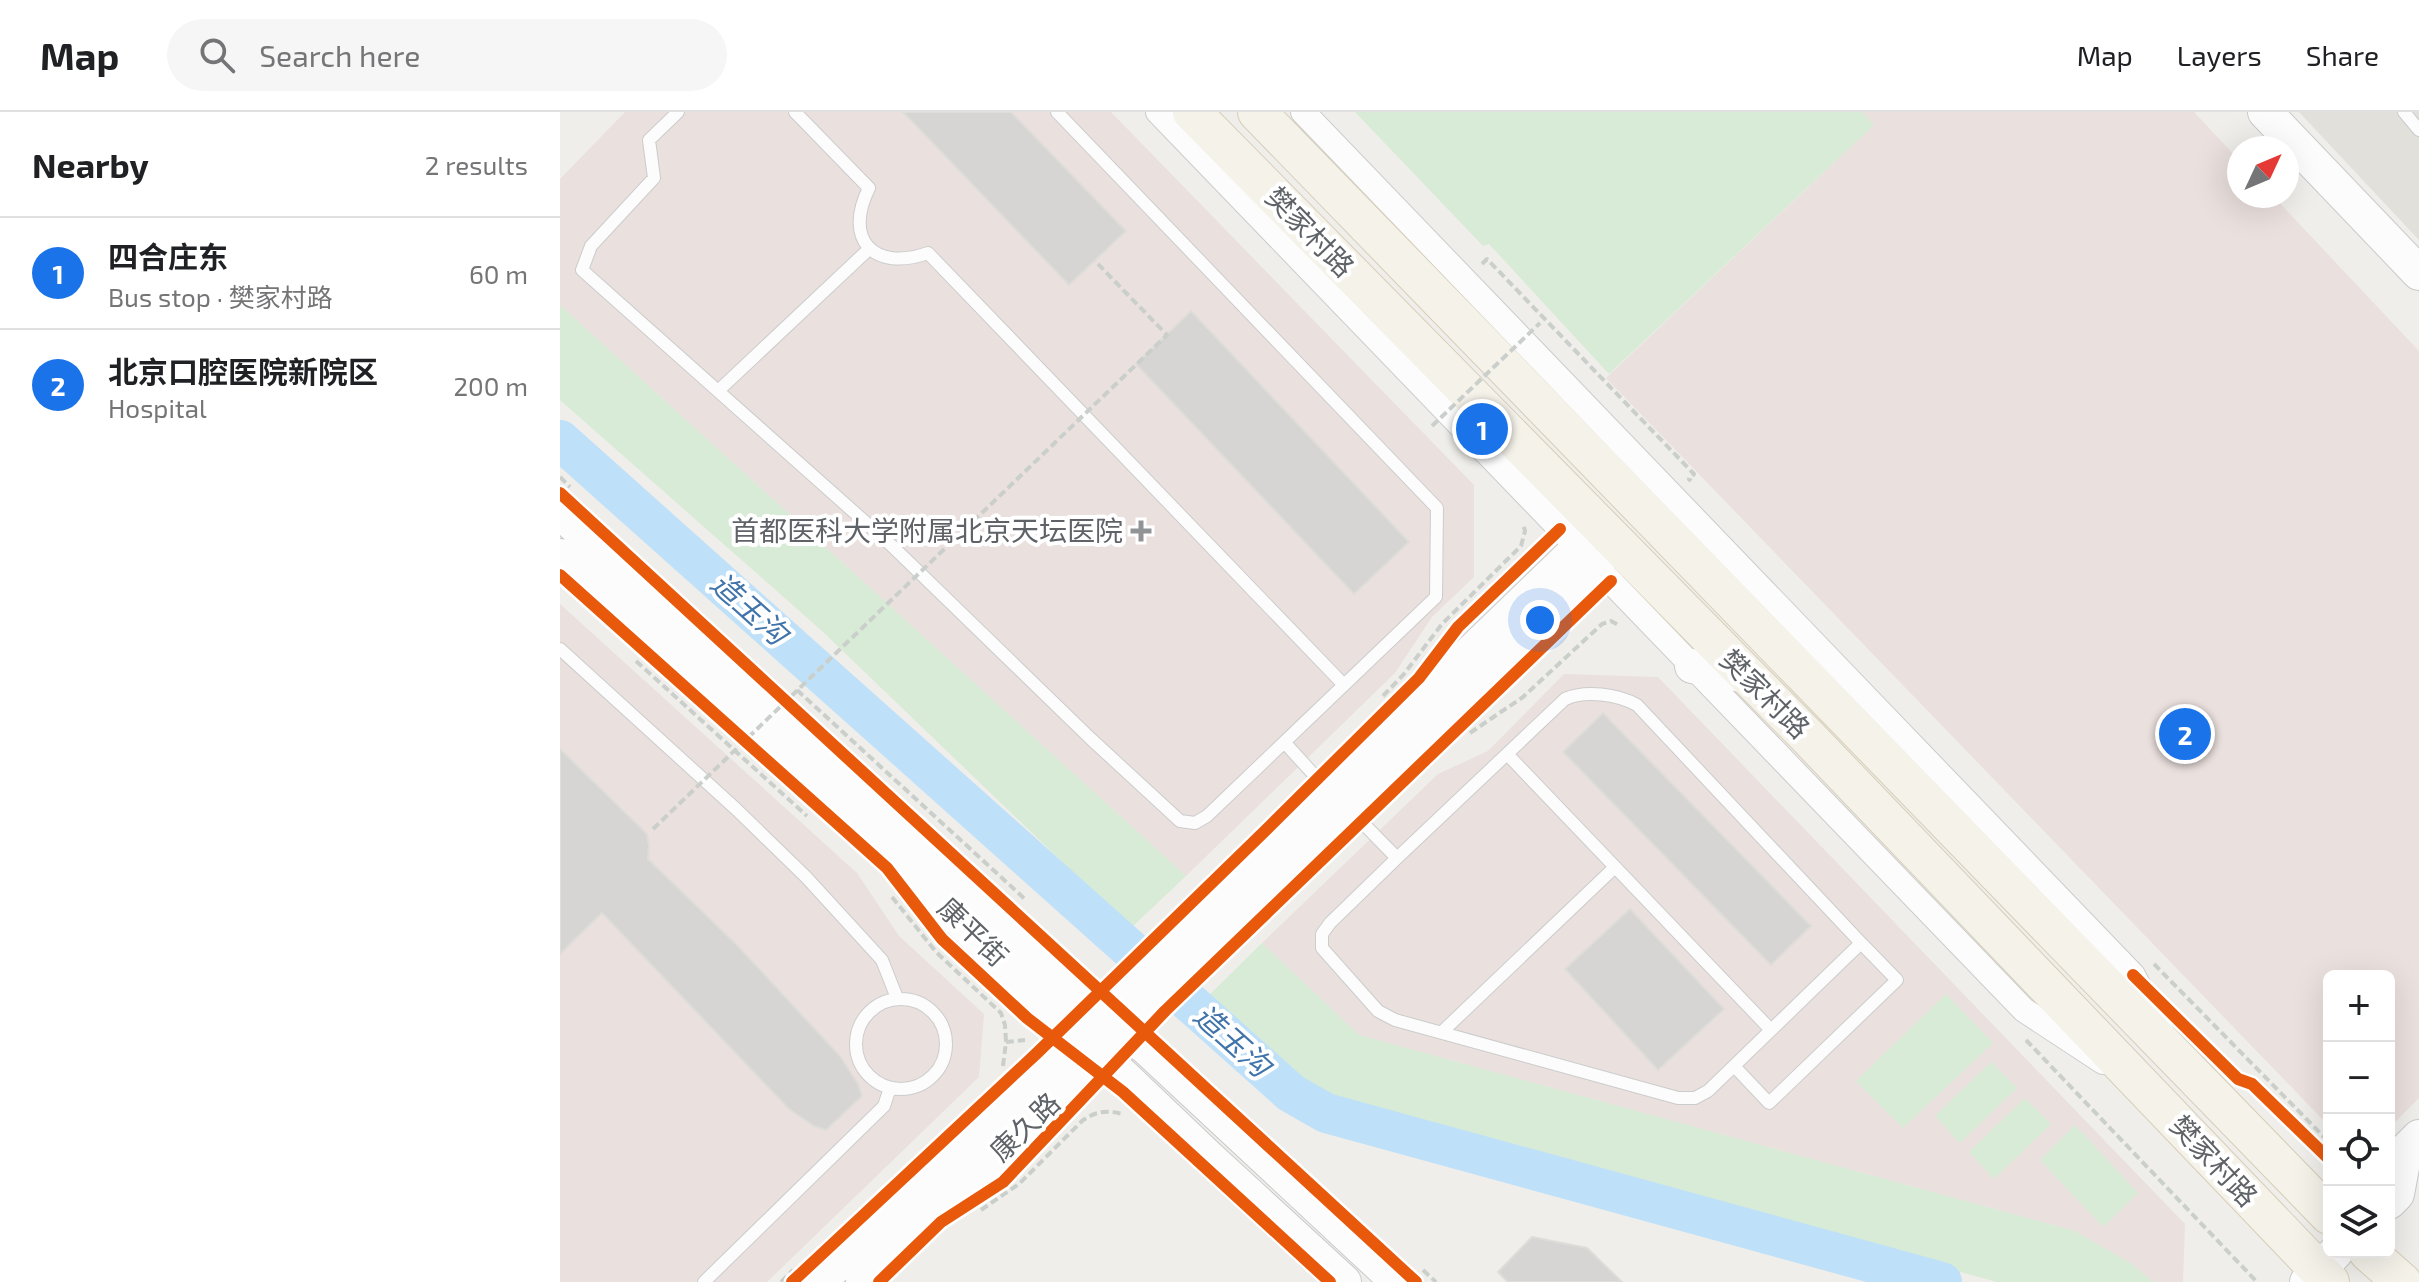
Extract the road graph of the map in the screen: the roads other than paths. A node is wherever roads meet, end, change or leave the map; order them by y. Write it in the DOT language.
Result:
graph roads {
  1 [pos="678,112"];
  2 [pos="795,112"];
  3 [pos="1057,112"];
  4 [pos="1158,112"];
  5 [pos="1192,112"];
  6 [pos="1257,112"];
  7 [pos="1303,112"];
  8 [pos="2265,112"];
  9 [pos="2404,112"];
  10 [pos="2419,130"];
  11 [pos="869,249"];
  12 [pos="2419,273"];
  13 [pos="718,391"];
  14 [pos="565,508"];
  15 [pos="560,556"];
  16 [pos="1588,557"];
  17 [pos="560,649"];
  18 [pos="1692,666"];
  19 [pos="1747,676"];
  20 [pos="1344,685"];
  21 [pos="1285,743"];
  22 [pos="1507,754"];
  23 [pos="1339,800"];
  24 [pos="1397,858"];
  25 [pos="1615,867"];
  26 [pos="1861,943"];
  27 [pos="897,998"];
  28 [pos="1771,1030"];
  29 [pos="1443,1031"];
  30 [pos="1101,1032"];
  31 [pos="2177,1060"];
  32 [pos="1734,1066"];
  33 [pos="890,1088"];
  34 [pos="2148,1091"];
  35 [pos="2419,1137"];
  36 [pos="2402,1196"];
  37 [pos="2323,1209"];
  38 [pos="2375,1258"];
  39 [pos="2323,1272"];
  40 [pos="811,1277"];
  41 [pos="1408,1280"];
  42 [pos="704,1282"];
  43 [pos="863,1282"];
  44 [pos="1344,1282"];
  45 [pos="2402,1282"];
  1 -- 13 [label="lane"];
  2 -- 11 [label="lane"];
  3 -- 20 [label="lane"];
  4 -- 16 [label="street"];
  5 -- 19 [label="main road, 樊家村路"];
  6 -- 31 [label="main road, 樊家村路"];
  7 -- 31 [label="street"];
  8 -- 12 [label="street"];
  9 -- 10 [label="lane"];
  11 -- 13 [label="lane"];
  11 -- 20 [label="lane"];
  13 -- 21 [label="lane"];
  14 -- 30 [label="street, 康平街"];
  15 -- 30 [label="street, 康平街"];
  16 -- 18 [label="street"];
  16 -- 23 [label="street, 康久路"];
  17 -- 27 [label="lane"];
  18 -- 19 [label="street"];
  18 -- 34 [label="street"];
  19 -- 34 [label="main road, 樊家村路"];
  20 -- 21 [label="lane"];
  21 -- 23 [label="lane"];
  22 -- 24 [label="lane"];
  22 -- 25 [label="lane"];
  22 -- 26 [label="lane"];
  23 -- 24 [label="lane"];
  23 -- 30 [label="street, 康久路"];
  24 -- 29 [label="lane"];
  25 -- 28 [label="lane"];
  25 -- 29 [label="lane"];
  26 -- 28 [label="lane"];
  26 -- 32 [label="lane"];
  27 -- 33 [label="lane"];
  27 -- 33 [label="lane"];
  28 -- 32 [label="lane"];
  29 -- 32 [label="lane"];
  30 -- 40 [label="street, 康久路"];
  30 -- 41 [label="street, 康平街"];
  30 -- 43 [label="street, 康久路"];
  30 -- 44 [label="street, 康平街"];
  31 -- 37 [label="main road, 樊家村路"];
  33 -- 42 [label="lane"];
  34 -- 39 [label="main road, 樊家村路"];
  35 -- 36 [label="street"];
  38 -- 45 [label="main road"];
}
